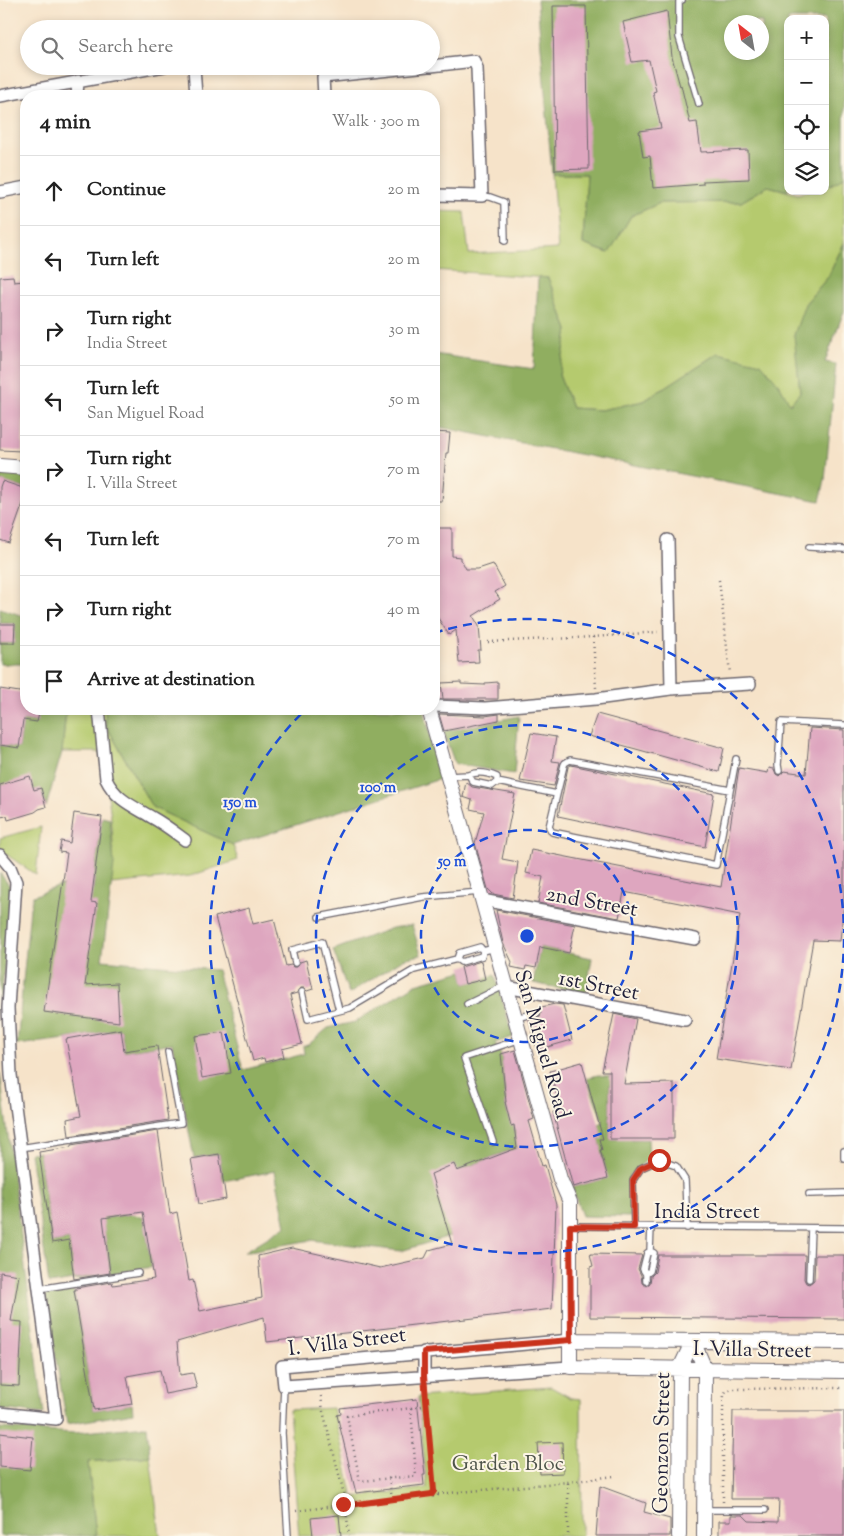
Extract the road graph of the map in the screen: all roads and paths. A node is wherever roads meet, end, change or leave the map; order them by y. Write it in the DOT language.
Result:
graph roads {
  1 [pos="682,0"];
  2 [pos="440,65"];
  3 [pos="112,75"];
  4 [pos="194,75"];
  5 [pos="342,75"];
  6 [pos="78,81"];
  7 [pos="31,90"];
  8 [pos="77,90"];
  9 [pos="195,90"];
  10 [pos="324,90"];
  11 [pos="20,92"];
  12 [pos="0,96"];
  13 [pos="699,104"];
  14 [pos="20,188"];
  15 [pos="0,192"];
  16 [pos="440,195"];
  17 [pos="482,196"];
  18 [pos="505,241"];
  19 [pos="0,466"];
  20 [pos="20,468"];
  21 [pos="668,540"];
  22 [pos="809,547"];
  23 [pos="844,549"];
  24 [pos="719,580"];
  25 [pos="669,631"];
  26 [pos="593,637"];
  27 [pos="488,642"];
  28 [pos="750,684"];
  29 [pos="732,685"];
  30 [pos="671,689"];
  31 [pos="596,698"];
  32 [pos="440,706"];
  33 [pos="100,715"];
  34 [pos="431,715"];
  35 [pos="844,725"];
  36 [pos="736,759"];
  37 [pos="779,770"];
  38 [pos="469,775"];
  39 [pos="448,776"];
  40 [pos="497,782"];
  41 [pos="730,790"];
  42 [pos="558,794"];
  43 [pos="185,840"];
  44 [pos="0,855"];
  45 [pos="481,896"];
  46 [pos="319,917"];
  47 [pos="695,939"];
  48 [pos="489,949"];
  49 [pos="295,964"];
  50 [pos="506,986"];
  51 [pos="302,992"];
  52 [pos="467,1004"];
  53 [pos="339,1010"];
  54 [pos="537,1013"];
  55 [pos="515,1018"];
  56 [pos="685,1020"];
  57 [pos="521,1039"];
  58 [pos="168,1052"];
  59 [pos="493,1142"];
  60 [pos="20,1148"];
  61 [pos="844,1151"];
  62 [pos="844,1158"];
  63 [pos="844,1193"];
  64 [pos="809,1194"];
  65 [pos="570,1226"];
  66 [pos="634,1227"];
  67 [pos="651,1227"];
  68 [pos="687,1228"];
  69 [pos="811,1228"];
  70 [pos="844,1228"];
  71 [pos="650,1251"];
  72 [pos="138,1273"];
  73 [pos="646,1274"];
  74 [pos="809,1279"];
  75 [pos="646,1281"];
  76 [pos="39,1289"];
  77 [pos="571,1340"];
  78 [pos="693,1341"];
  79 [pos="844,1342"];
  80 [pos="424,1352"];
  81 [pos="319,1362"];
  82 [pos="570,1367"];
  83 [pos="680,1368"];
  84 [pos="705,1369"];
  85 [pos="844,1371"];
  86 [pos="424,1376"];
  87 [pos="320,1384"];
  88 [pos="284,1386"];
  89 [pos="844,1388"];
  90 [pos="427,1405"];
  91 [pos="412,1408"];
  92 [pos="0,1413"];
  93 [pos="614,1476"];
  94 [pos="389,1478"];
  95 [pos="568,1482"];
  96 [pos="433,1493"];
  97 [pos="438,1494"];
  98 [pos="392,1499"];
  99 [pos="346,1502"];
  100 [pos="349,1505"];
  101 [pos="343,1506"];
  102 [pos="346,1508"];
  103 [pos="704,1510"];
  104 [pos="723,1510"];
  105 [pos="765,1510"];
  106 [pos="287,1512"];
  107 [pos="288,1536"];
  108 [pos="349,1536"];
  109 [pos="568,1536"];
  110 [pos="679,1536"];
  111 [pos="704,1536"];
  1 -- 13 [label="lane"];
  2 -- 17 [label="street"];
  3 -- 6 [label="street"];
  4 -- 9 [label="street"];
  5 -- 10 [label="street"];
  6 -- 7 [label="street"];
  6 -- 8 [label="street"];
  11 -- 12 [label="street"];
  14 -- 15 [label="street"];
  16 -- 17 [label="street"];
  17 -- 18 [label="lane"];
  19 -- 20 [label="street"];
  21 -- 25 [label="street"];
  22 -- 23 [label="lane"];
  24 -- 29 [label="path"];
  25 -- 26 [label="path"];
  25 -- 30 [label="street"];
  26 -- 27 [label="path"];
  26 -- 31 [label="path"];
  28 -- 29 [label="street"];
  29 -- 30 [label="street"];
  30 -- 31 [label="street"];
  31 -- 32 [label="street"];
  33 -- 43 [label="street"];
  34 -- 39 [label="street, San Miguel Road"];
  35 -- 37 [label="lane"];
  36 -- 41 [label="lane"];
  38 -- 39 [label="lane"];
  38 -- 40 [label="lane"];
  38 -- 40 [label="lane"];
  39 -- 45 [label="street, San Miguel Road"];
  40 -- 42 [label="lane"];
  41 -- 42 [label="lane"];
  41 -- 42 [label="lane"];
  44 -- 60 [label="street"];
  45 -- 46 [label="lane"];
  45 -- 47 [label="street, 2nd Street"];
  45 -- 48 [label="street, San Miguel Road"];
  48 -- 50 [label="street, San Miguel Road"];
  48 -- 53 [label="lane"];
  49 -- 53 [label="lane"];
  50 -- 52 [label="lane"];
  50 -- 55 [label="street, San Miguel Road"];
  50 -- 56 [label="street, 1st Street"];
  51 -- 53 [label="lane"];
  54 -- 55 [label="lane"];
  55 -- 57 [label="street, San Miguel Road"];
  57 -- 59 [label="lane"];
  57 -- 65 [label="street, San Miguel Road"];
  58 -- 60 [label="lane"];
  60 -- 76 [label="street"];
  61 -- 62 [label="lane"];
  63 -- 64 [label="lane"];
  65 -- 66 [label="lane, India Street"];
  65 -- 77 [label="street, San Miguel Road"];
  66 -- 67 [label="lane, India Street"];
  66 -- 68 [label="lane"];
  67 -- 68 [label="lane, India Street"];
  67 -- 71 [label="lane"];
  68 -- 69 [label="lane, India Street"];
  69 -- 70 [label="lane, India Street"];
  69 -- 74 [label="lane"];
  71 -- 73 [label="lane"];
  71 -- 73 [label="lane"];
  72 -- 76 [label="lane"];
  73 -- 75 [label="lane"];
  76 -- 92 [label="street"];
  77 -- 78 [label="street, I. Villa Street"];
  77 -- 80 [label="street, I. Villa Street"];
  77 -- 82 [label="street, San Miguel Road"];
  78 -- 79 [label="street, I. Villa Street"];
  78 -- 83 [label="street, Geonzon Street"];
  78 -- 84 [label="street, Geonzon Street"];
  80 -- 81 [label="street, I. Villa Street"];
  80 -- 86 [label="street"];
  81 -- 87 [label="street"];
  81 -- 88 [label="street, I. Villa Street"];
  82 -- 83 [label="street, I. Villa Street"];
  82 -- 86 [label="street, I. Villa Street"];
  83 -- 84 [label="street, I. Villa Street"];
  83 -- 110 [label="street, Geonzon Street"];
  84 -- 85 [label="street, I. Villa Street"];
  84 -- 103 [label="street, Geonzon Street"];
  86 -- 87 [label="street, I. Villa Street"];
  86 -- 90 [label="path"];
  87 -- 88 [label="street, I. Villa Street"];
  87 -- 99 [label="path"];
  88 -- 106 [label="lane"];
  89 -- 104 [label="path"];
  90 -- 91 [label="path"];
  90 -- 96 [label="path"];
  91 -- 94 [label="path"];
  91 -- 94 [label="path"];
  93 -- 95 [label="path"];
  94 -- 98 [label="path"];
  95 -- 97 [label="path"];
  95 -- 109 [label="path"];
  96 -- 97 [label="path"];
  96 -- 97 [label="path"];
  96 -- 98 [label="path"];
  98 -- 100 [label="path"];
  99 -- 100 [label="path"];
  99 -- 101 [label="path"];
  100 -- 102 [label="path"];
  101 -- 102 [label="path"];
  101 -- 106 [label="path"];
  102 -- 108 [label="path"];
  103 -- 104 [label="lane"];
  103 -- 111 [label="street, Geonzon Street"];
  104 -- 105 [label="lane"];
  106 -- 107 [label="lane"];
}
